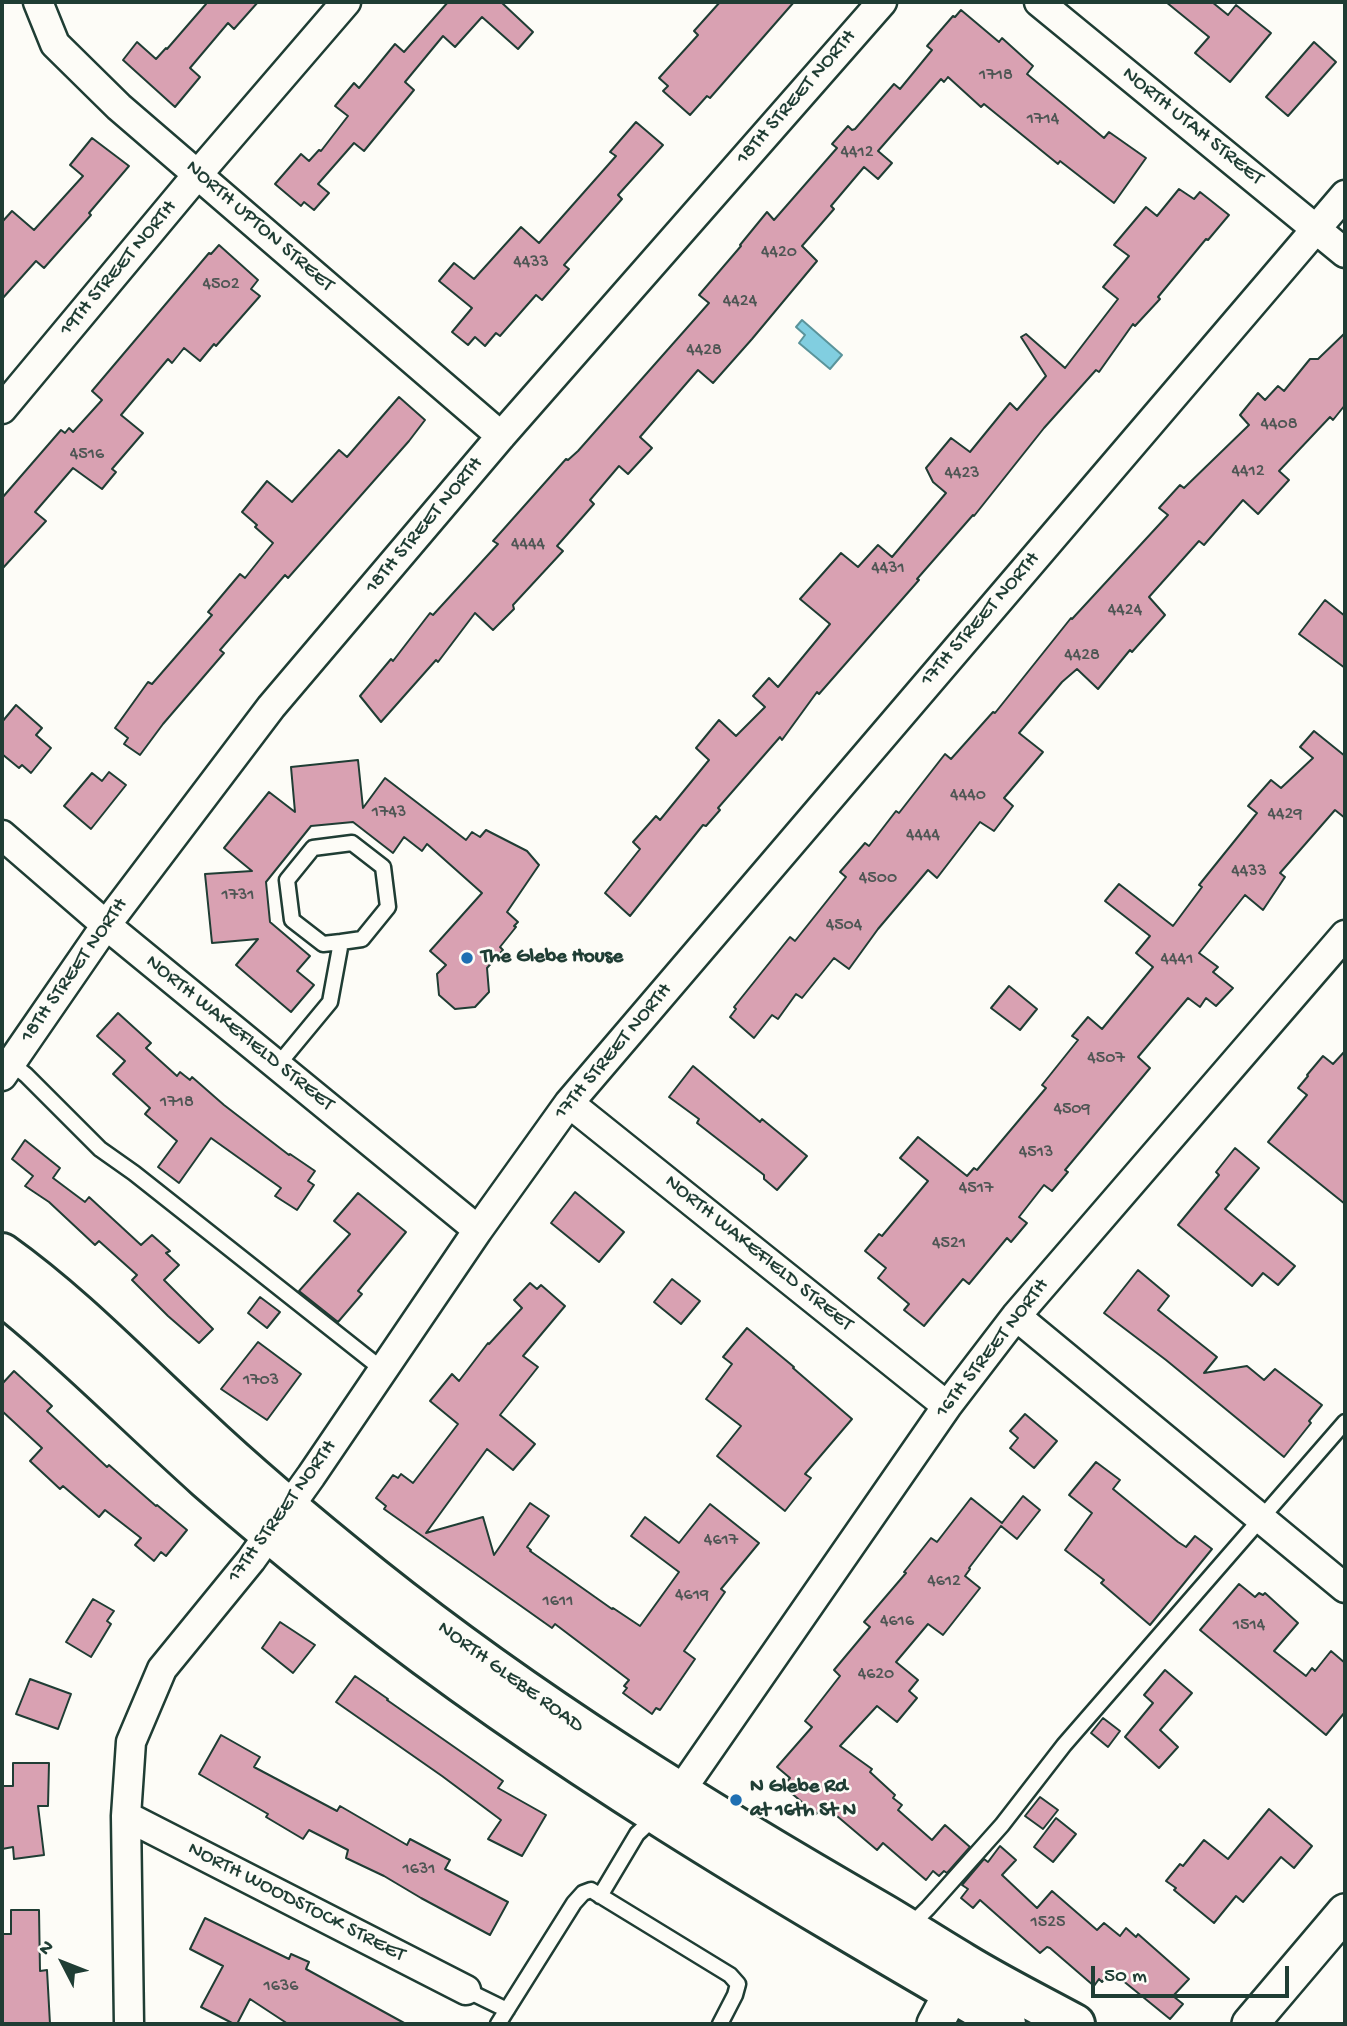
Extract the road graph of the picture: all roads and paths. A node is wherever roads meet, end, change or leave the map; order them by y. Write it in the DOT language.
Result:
graph roads {
  1 [pos="38,2"];
  2 [pos="346,2"];
  3 [pos="882,2"];
  4 [pos="1039,2"];
  5 [pos="198,174"];
  6 [pos="1345,195"];
  7 [pos="1316,229"];
  8 [pos="1345,253"];
  9 [pos="2,409"];
  10 [pos="501,436"];
  11 [pos="2,835"];
  12 [pos="106,925"];
  13 [pos="1345,935"];
  14 [pos="341,942"];
  15 [pos="277,1066"];
  16 [pos="6,1070"];
  17 [pos="569,1103"];
  18 [pos="478,1230"];
  19 [pos="2,1253"];
  20 [pos="2,1295"];
  21 [pos="1016,1316"];
  22 [pos="383,1370"];
  23 [pos="947,1406"];
  24 [pos="1345,1422"];
  25 [pos="279,1520"];
  26 [pos="1261,1520"];
  27 [pos="1345,1588"];
  28 [pos="668,1805"];
  29 [pos="126,1816"];
  30 [pos="600,1896"];
  31 [pos="1345,1912"];
  32 [pos="908,1928"];
  33 [pos="466,1990"];
  34 [pos="951,1994"];
  35 [pos="507,2010"];
  36 [pos="129,2024"];
  37 [pos="498,2024"];
  38 [pos="720,2024"];
  39 [pos="1006,2024"];
  40 [pos="1075,2024"];
  41 [pos="1251,2024"];
  1 -- 5 [label="street, NORTH UPTON STREET"];
  2 -- 5 [label="street, 19TH STREET NORTH"];
  3 -- 10 [label="street, 18TH STREET NORTH"];
  4 -- 7 [label="street, NORTH UTAH STREET"];
  5 -- 9 [label="street, 19TH STREET NORTH"];
  5 -- 10 [label="street, NORTH UPTON STREET"];
  6 -- 7 [label="street, 17TH STREET NORTH"];
  7 -- 8 [label="street, NORTH UTAH STREET"];
  7 -- 17 [label="street, 17TH STREET NORTH"];
  10 -- 12 [label="street, 18TH STREET NORTH"];
  11 -- 12 [label="street, NORTH WAKEFIELD STREET"];
  12 -- 15 [label="street, NORTH WAKEFIELD STREET"];
  12 -- 16 [label="street, 18TH STREET NORTH"];
  13 -- 21 [label="street, 16TH STREET NORTH"];
  14 -- 14 [label="lane"];
  14 -- 15 [label="lane"];
  15 -- 18 [label="street, NORTH WAKEFIELD STREET"];
  16 -- 22 [label="lane"];
  17 -- 18 [label="street, 17TH STREET NORTH"];
  17 -- 23 [label="street, NORTH WAKEFIELD STREET"];
  18 -- 22 [label="street, 17TH STREET NORTH"];
  19 -- 25 [label="main road, NORTH GLEBE ROAD"];
  20 -- 25 [label="main road, NORTH GLEBE ROAD"];
  21 -- 23 [label="street, 16TH STREET NORTH"];
  21 -- 26 [label="street"];
  22 -- 25 [label="street, 17TH STREET NORTH"];
  23 -- 28 [label="street, 16TH STREET NORTH"];
  24 -- 26 [label="lane"];
  25 -- 28 [label="main road, NORTH GLEBE ROAD"];
  25 -- 29 [label="street, 17TH STREET NORTH"];
  26 -- 27 [label="street"];
  26 -- 32 [label="lane"];
  28 -- 30 [label="lane"];
  28 -- 32 [label="main road, NORTH GLEBE ROAD"];
  28 -- 34 [label="main road, NORTH GLEBE ROAD"];
  29 -- 33 [label="street, NORTH WOODSTOCK STREET"];
  29 -- 36 [label="street, 17TH STREET NORTH"];
  30 -- 35 [label="lane"];
  30 -- 38 [label="lane"];
  31 -- 41 [label="street"];
  32 -- 34 [label="main road, NORTH GLEBE ROAD"];
  33 -- 35 [label="lane"];
  34 -- 39 [label="main road, NORTH GLEBE ROAD"];
  34 -- 40 [label="main road, NORTH GLEBE ROAD"];
  35 -- 37 [label="lane"];
}
